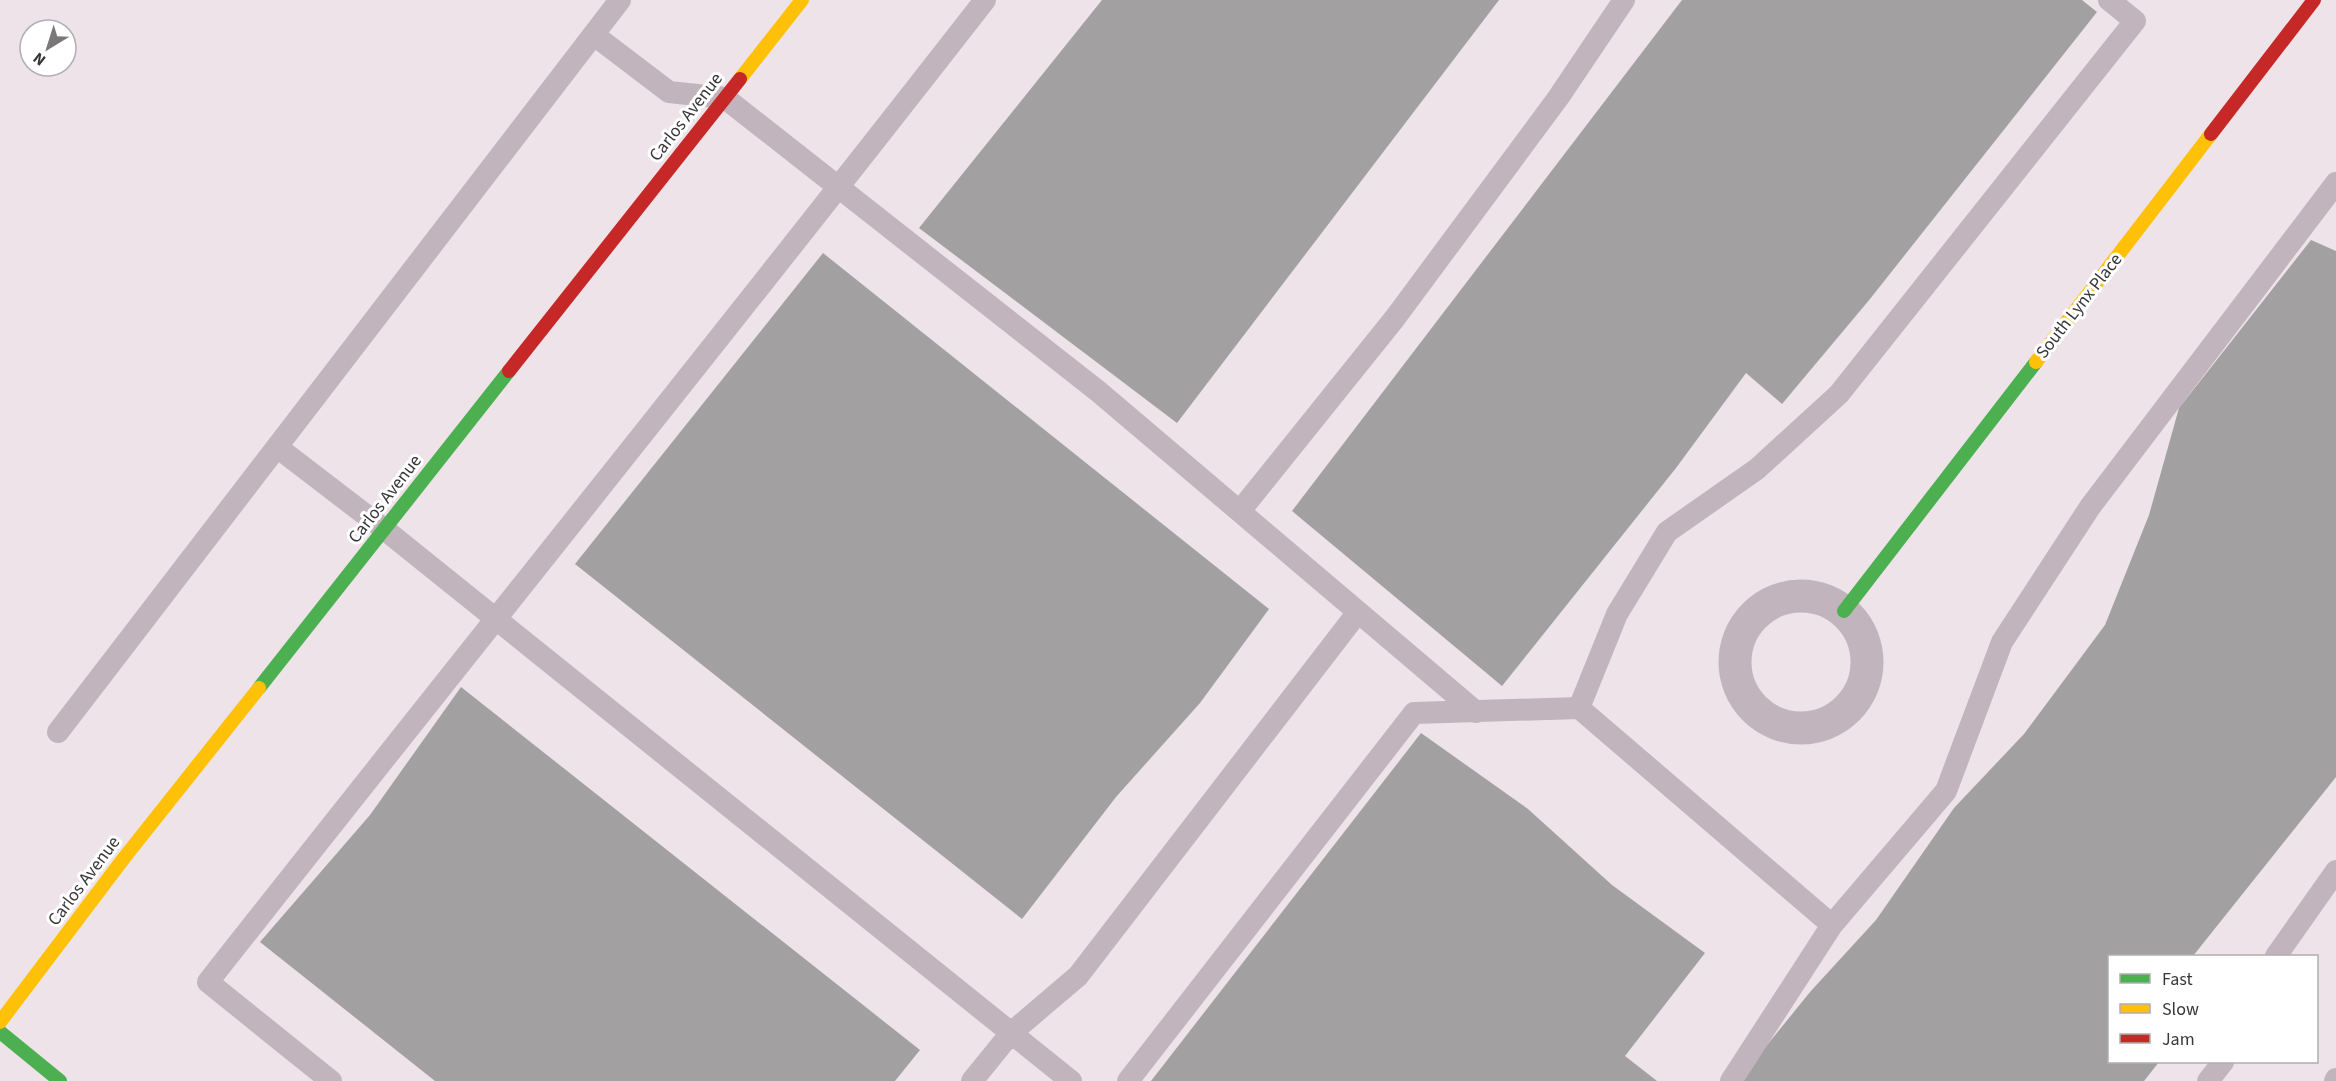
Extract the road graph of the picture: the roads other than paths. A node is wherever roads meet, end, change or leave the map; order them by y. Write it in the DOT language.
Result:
graph roads {
  1 [pos="620,0"];
  2 [pos="802,0"];
  3 [pos="985,0"];
  4 [pos="1624,0"];
  5 [pos="2109,0"];
  6 [pos="2313,0"];
  7 [pos="594,34"];
  8 [pos="724,98"];
  9 [pos="2336,183"];
  10 [pos="839,188"];
  11 [pos="277,447"];
  12 [pos="1240,511"];
  13 [pos="384,529"];
  14 [pos="1844,611"];
  15 [pos="1358,612"];
  16 [pos="494,618"];
  17 [pos="1579,708"];
  18 [pos="1476,712"];
  19 [pos="58,732"];
  20 [pos="2336,871"];
  21 [pos="1832,925"];
  22 [pos="2277,955"];
  23 [pos="0,1022"];
  24 [pos="0,1032"];
  25 [pos="1011,1033"];
  26 [pos="2222,1063"];
  27 [pos="60,1081"];
  28 [pos="331,1081"];
  29 [pos="972,1081"];
  30 [pos="1071,1081"];
  31 [pos="1128,1081"];
  32 [pos="1731,1081"];
  33 [pos="2208,1081"];
  1 -- 7 [label="lane"];
  2 -- 8 [label="street, Carlos Avenue"];
  3 -- 10 [label="lane"];
  4 -- 12 [label="lane"];
  5 -- 17 [label="lane"];
  6 -- 14 [label="street, South Lynx Place"];
  7 -- 8 [label="lane"];
  7 -- 11 [label="lane"];
  8 -- 10 [label="lane"];
  8 -- 13 [label="street, Carlos Avenue"];
  9 -- 21 [label="lane"];
  10 -- 12 [label="lane"];
  10 -- 16 [label="lane"];
  11 -- 13 [label="lane"];
  11 -- 19 [label="lane"];
  12 -- 15 [label="lane"];
  13 -- 16 [label="lane"];
  13 -- 23 [label="street, Carlos Avenue"];
  14 -- 14 [label="street"];
  15 -- 18 [label="lane"];
  15 -- 25 [label="lane"];
  16 -- 25 [label="lane"];
  16 -- 28 [label="lane"];
  17 -- 18 [label="lane"];
  17 -- 21 [label="lane"];
  18 -- 31 [label="lane"];
  20 -- 22 [label="lane"];
  21 -- 32 [label="lane"];
  24 -- 27 [label="street"];
  25 -- 29 [label="lane"];
  25 -- 30 [label="lane"];
  26 -- 33 [label="lane"];
}
